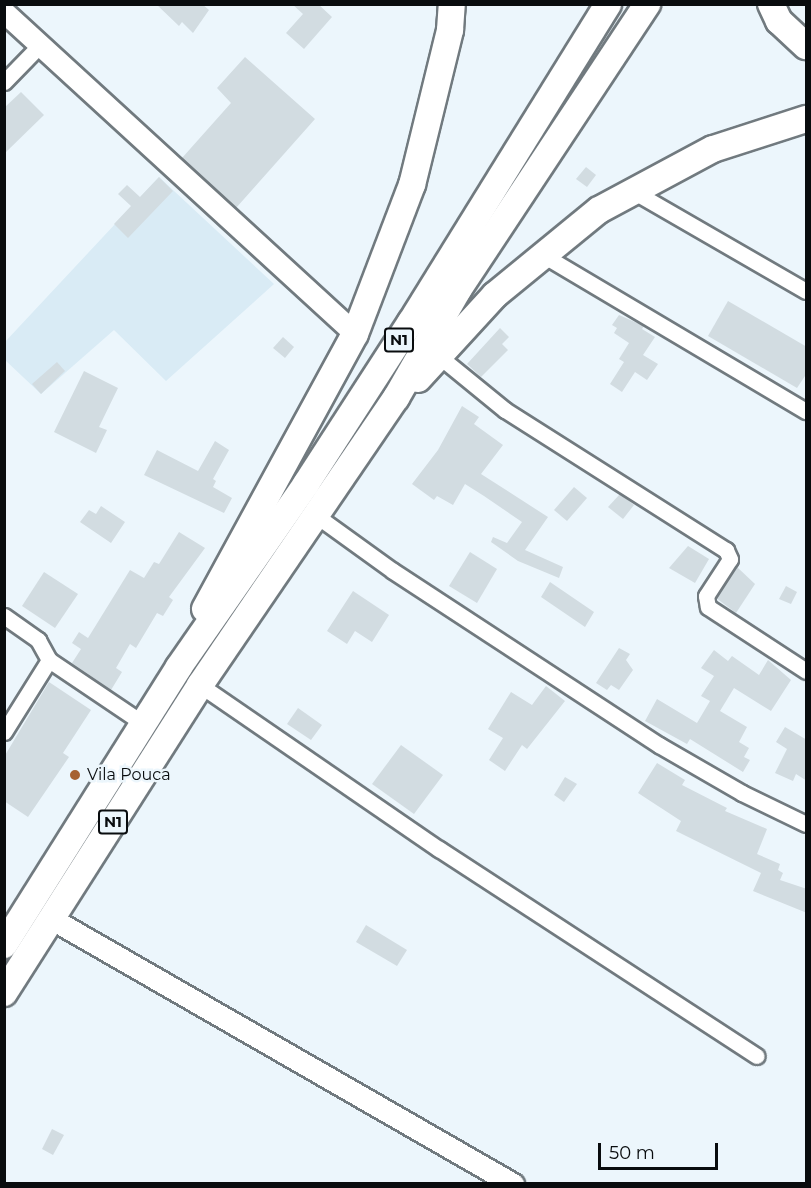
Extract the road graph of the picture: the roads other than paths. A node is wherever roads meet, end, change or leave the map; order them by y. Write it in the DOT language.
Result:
graph roads {
  1 [pos="452,4"];
  2 [pos="608,4"];
  3 [pos="647,4"];
  4 [pos="771,4"];
  5 [pos="4,12"];
  6 [pos="40,45"];
  7 [pos="807,46"];
  8 [pos="4,82"];
  9 [pos="807,118"];
  10 [pos="631,189"];
  11 [pos="543,255"];
  12 [pos="807,291"];
  13 [pos="355,334"];
  14 [pos="440,357"];
  15 [pos="396,398"];
  16 [pos="807,411"];
  17 [pos="314,514"];
  18 [pos="4,616"];
  19 [pos="49,660"];
  20 [pos="179,667"];
  21 [pos="807,671"];
  22 [pos="200,685"];
  23 [pos="144,724"];
  24 [pos="4,732"];
  25 [pos="807,824"];
  26 [pos="52,919"];
  27 [pos="4,945"];
  28 [pos="4,993"];
  29 [pos="757,1056"];
  30 [pos="513,1184"];
  1 -- 13 [label="highway"];
  2 -- 20 [label="highway, N1"];
  3 -- 15 [label="highway, N1"];
  4 -- 7 [label="highway"];
  5 -- 6 [label="street"];
  6 -- 8 [label="street"];
  6 -- 13 [label="street"];
  9 -- 10 [label="highway"];
  10 -- 11 [label="highway"];
  10 -- 12 [label="street"];
  11 -- 14 [label="highway"];
  11 -- 16 [label="street"];
  13 -- 20 [label="highway"];
  14 -- 15 [label="highway"];
  14 -- 21 [label="street"];
  15 -- 17 [label="highway, N1"];
  17 -- 22 [label="highway, N1"];
  17 -- 25 [label="street"];
  18 -- 19 [label="street"];
  19 -- 23 [label="street"];
  19 -- 24 [label="street"];
  20 -- 23 [label="highway, N1"];
  22 -- 26 [label="highway, N1"];
  22 -- 29 [label="street"];
  23 -- 27 [label="highway, N1"];
  26 -- 28 [label="highway, N1"];
  26 -- 30 [label="street"];
}
